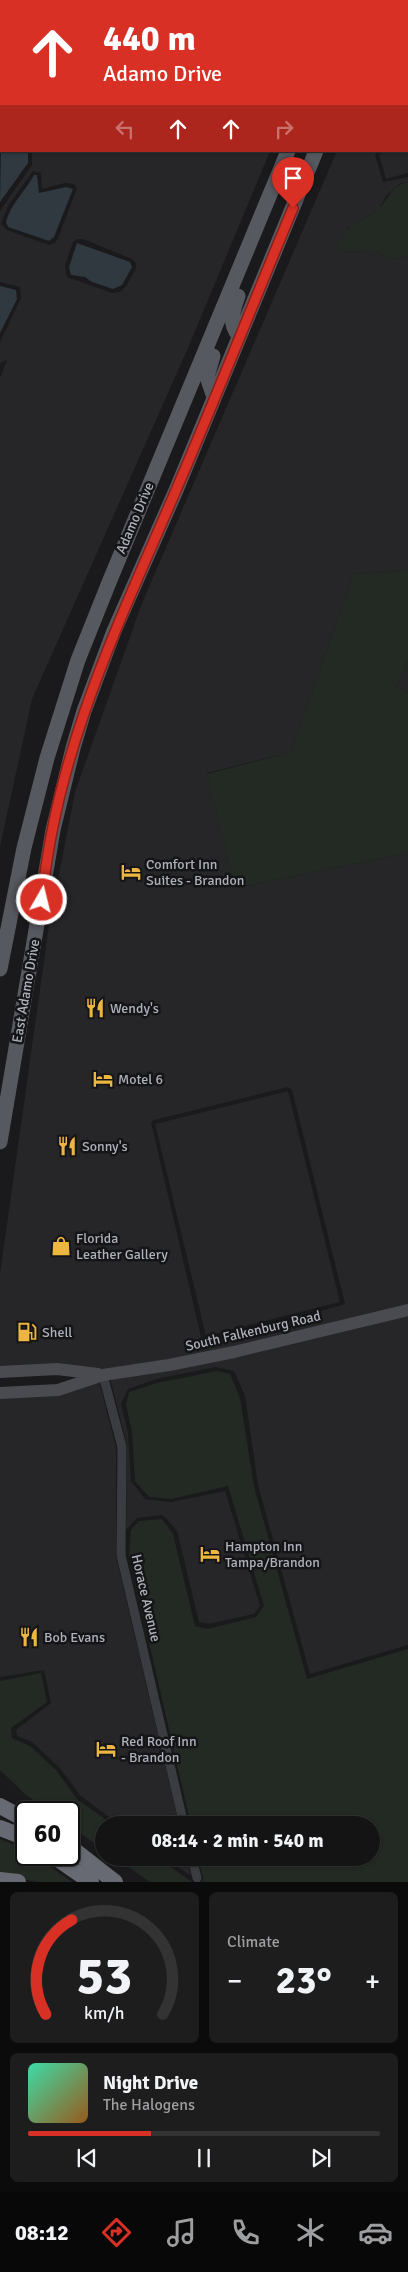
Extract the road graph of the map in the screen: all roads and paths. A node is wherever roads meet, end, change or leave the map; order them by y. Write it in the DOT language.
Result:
graph roads {
  1 [pos="288,152"];
  2 [pos="306,152"];
  3 [pos="316,152"];
  4 [pos="308,171"];
  5 [pos="243,261"];
  6 [pos="212,335"];
  7 [pos="239,336"];
  8 [pos="214,397"];
  9 [pos="139,510"];
  10 [pos="78,660"];
  11 [pos="99,668"];
  12 [pos="58,806"];
  13 [pos="0,969"];
  14 [pos="0,1142"];
  15 [pos="408,1310"];
  16 [pos="0,1372"];
  17 [pos="103,1375"];
  18 [pos="0,1393"];
  19 [pos="0,1806"];
  20 [pos="15,1814"];
  21 [pos="182,1816"];
  22 [pos="0,1828"];
  23 [pos="15,1834"];
  24 [pos="80,1854"];
  25 [pos="68,1866"];
  26 [pos="194,1866"];
  27 [pos="197,1878"];
  28 [pos="0,1880"];
  29 [pos="18,1882"];
  30 [pos="91,1882"];
  31 [pos="116,1882"];
  1 -- 5 [label="main road, Adamo Drive"];
  2 -- 4 [label="main road"];
  3 -- 4 [label="main road"];
  4 -- 7 [label="main road"];
  5 -- 6 [label="main road, Adamo Drive"];
  5 -- 7 [label="main road"];
  6 -- 8 [label="main road"];
  6 -- 9 [label="main road, Adamo Drive"];
  7 -- 8 [label="main road, East Adamo Drive"];
  8 -- 11 [label="main road, East Adamo Drive"];
  9 -- 10 [label="main road, Adamo Drive"];
  9 -- 11 [label="main road"];
  10 -- 12 [label="main road"];
  10 -- 13 [label="main road, Adamo Drive"];
  11 -- 12 [label="main road, East Adamo Drive"];
  12 -- 14 [label="main road, East Adamo Drive"];
  15 -- 17 [label="street, South Falkenburg Road"];
  16 -- 17 [label="street, South Falkenburg Road"];
  17 -- 18 [label="street, South Falkenburg Road"];
  17 -- 21 [label="street, Horace Avenue"];
  19 -- 20 [label="highway"];
  22 -- 23 [label="highway"];
  24 -- 31 [label="highway"];
  25 -- 30 [label="highway"];
  26 -- 27 [label="street"];
  28 -- 29 [label="highway"];
}
